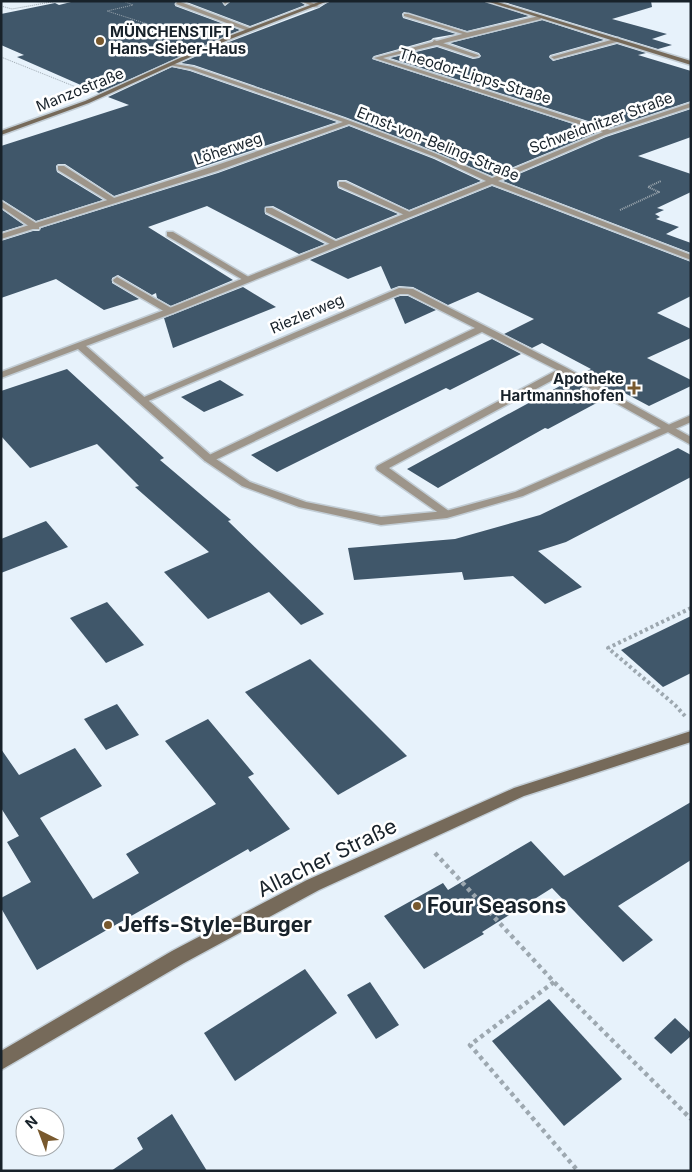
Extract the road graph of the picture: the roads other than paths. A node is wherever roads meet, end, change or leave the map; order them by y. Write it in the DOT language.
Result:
graph roads {
  1 [pos="303,1"];
  2 [pos="326,1"];
  3 [pos="488,1"];
  4 [pos="178,3"];
  5 [pos="316,6"];
  6 [pos="406,14"];
  7 [pos="539,18"];
  8 [pos="250,30"];
  9 [pos="468,34"];
  10 [pos="618,40"];
  11 [pos="434,42"];
  12 [pos="476,56"];
  13 [pos="554,57"];
  14 [pos="691,63"];
  15 [pos="171,64"];
  16 [pos="691,105"];
  17 [pos="349,122"];
  18 [pos="610,132"];
  19 [pos="1,133"];
  20 [pos="61,168"];
  21 [pos="492,181"];
  22 [pos="342,184"];
  23 [pos="115,201"];
  24 [pos="1,203"];
  25 [pos="269,210"];
  26 [pos="410,214"];
  27 [pos="36,227"];
  28 [pos="170,234"];
  29 [pos="1,237"];
  30 [pos="338,244"];
  31 [pos="691,258"];
  32 [pos="248,279"];
  33 [pos="117,280"];
  34 [pos="170,311"];
  35 [pos="481,329"];
  36 [pos="81,346"];
  37 [pos="564,370"];
  38 [pos="1,375"];
  39 [pos="142,400"];
  40 [pos="691,418"];
  41 [pos="668,429"];
  42 [pos="691,442"];
  43 [pos="208,460"];
  44 [pos="447,514"];
  45 [pos="691,736"];
  46 [pos="3,1056"];
  1 -- 5 [label="street"];
  2 -- 5 [label="street, Manzostraße"];
  3 -- 7 [label="street"];
  4 -- 8 [label="street"];
  5 -- 8 [label="street, Manzostraße"];
  6 -- 9 [label="street"];
  7 -- 9 [label="street, Theodor-Lipps-Straße"];
  7 -- 10 [label="street"];
  8 -- 15 [label="street, Manzostraße"];
  9 -- 11 [label="street, Theodor-Lipps-Straße"];
  10 -- 13 [label="street"];
  10 -- 14 [label="street"];
  11 -- 12 [label="street"];
  11 -- 18 [label="street, Theodor-Lipps-Straße"];
  15 -- 17 [label="street, Ernst-von-Beling-Straße"];
  15 -- 19 [label="street, Manzostraße"];
  16 -- 18 [label="street, Schweidnitzer Straße"];
  17 -- 21 [label="street, Ernst-von-Beling-Straße"];
  17 -- 23 [label="street, Löherweg"];
  18 -- 21 [label="street, Schweidnitzer Straße"];
  20 -- 23 [label="street"];
  21 -- 26 [label="street, Schweidnitzer Straße"];
  21 -- 31 [label="street, Ernst-von-Beling-Straße"];
  22 -- 26 [label="street"];
  23 -- 27 [label="street, Löherweg"];
  24 -- 27 [label="street"];
  25 -- 30 [label="street"];
  26 -- 30 [label="street, Schweidnitzer Straße"];
  27 -- 29 [label="street, Löherweg"];
  28 -- 32 [label="street"];
  30 -- 32 [label="street, Schweidnitzer Straße"];
  32 -- 34 [label="street, Schweidnitzer Straße"];
  33 -- 34 [label="street"];
  34 -- 36 [label="street, Schweidnitzer Straße"];
  35 -- 37 [label="street, Riezlerweg"];
  35 -- 39 [label="street, Riezlerweg"];
  35 -- 43 [label="street"];
  36 -- 38 [label="street, Schweidnitzer Straße"];
  36 -- 39 [label="street"];
  37 -- 41 [label="street, Riezlerweg"];
  37 -- 44 [label="street"];
  39 -- 43 [label="street"];
  40 -- 41 [label="street"];
  41 -- 42 [label="street, Riezlerweg"];
  41 -- 44 [label="street"];
  43 -- 44 [label="street"];
  45 -- 46 [label="street, Allacher Straße"];
}
